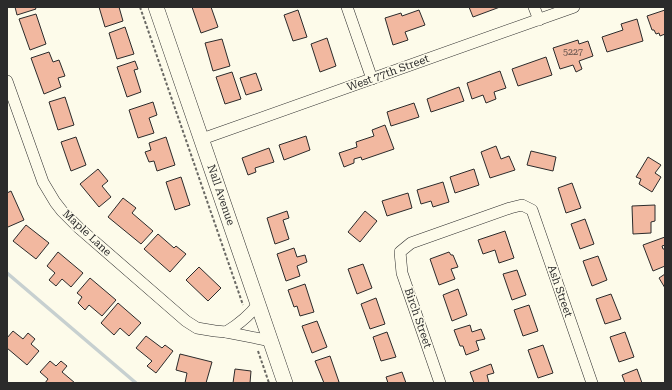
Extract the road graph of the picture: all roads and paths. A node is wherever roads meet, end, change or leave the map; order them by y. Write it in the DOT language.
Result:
graph roads {
  1 [pos="140,7"];
  2 [pos="156,7"];
  3 [pos="347,7"];
  4 [pos="534,7"];
  5 [pos="574,7"];
  6 [pos="539,20"];
  7 [pos="372,79"];
  8 [pos="7,81"];
  9 [pos="11,102"];
  10 [pos="202,139"];
  11 [pos="400,252"];
  12 [pos="258,304"];
  13 [pos="244,308"];
  14 [pos="226,332"];
  15 [pos="271,341"];
  16 [pos="257,348"];
  17 [pos="270,383"];
  18 [pos="285,383"];
  19 [pos="440,383"];
  20 [pos="592,383"];
  1 -- 13 [label="path"];
  2 -- 10 [label="main road, Nall Avenue"];
  3 -- 7 [label="street"];
  4 -- 6 [label="street"];
  5 -- 6 [label="street, West 77th Street"];
  6 -- 7 [label="street, West 77th Street"];
  7 -- 10 [label="street, West 77th Street"];
  8 -- 9 [label="street, Maple Lane"];
  9 -- 14 [label="street, Maple Lane"];
  10 -- 12 [label="main road, Nall Avenue"];
  11 -- 19 [label="street, Birch Street"];
  11 -- 20 [label="street, Ash Street"];
  12 -- 14 [label="street"];
  12 -- 15 [label="main road, Nall Avenue"];
  14 -- 15 [label="street, Maple Lane"];
  15 -- 18 [label="main road, Nall Avenue"];
  16 -- 17 [label="path"];
}
